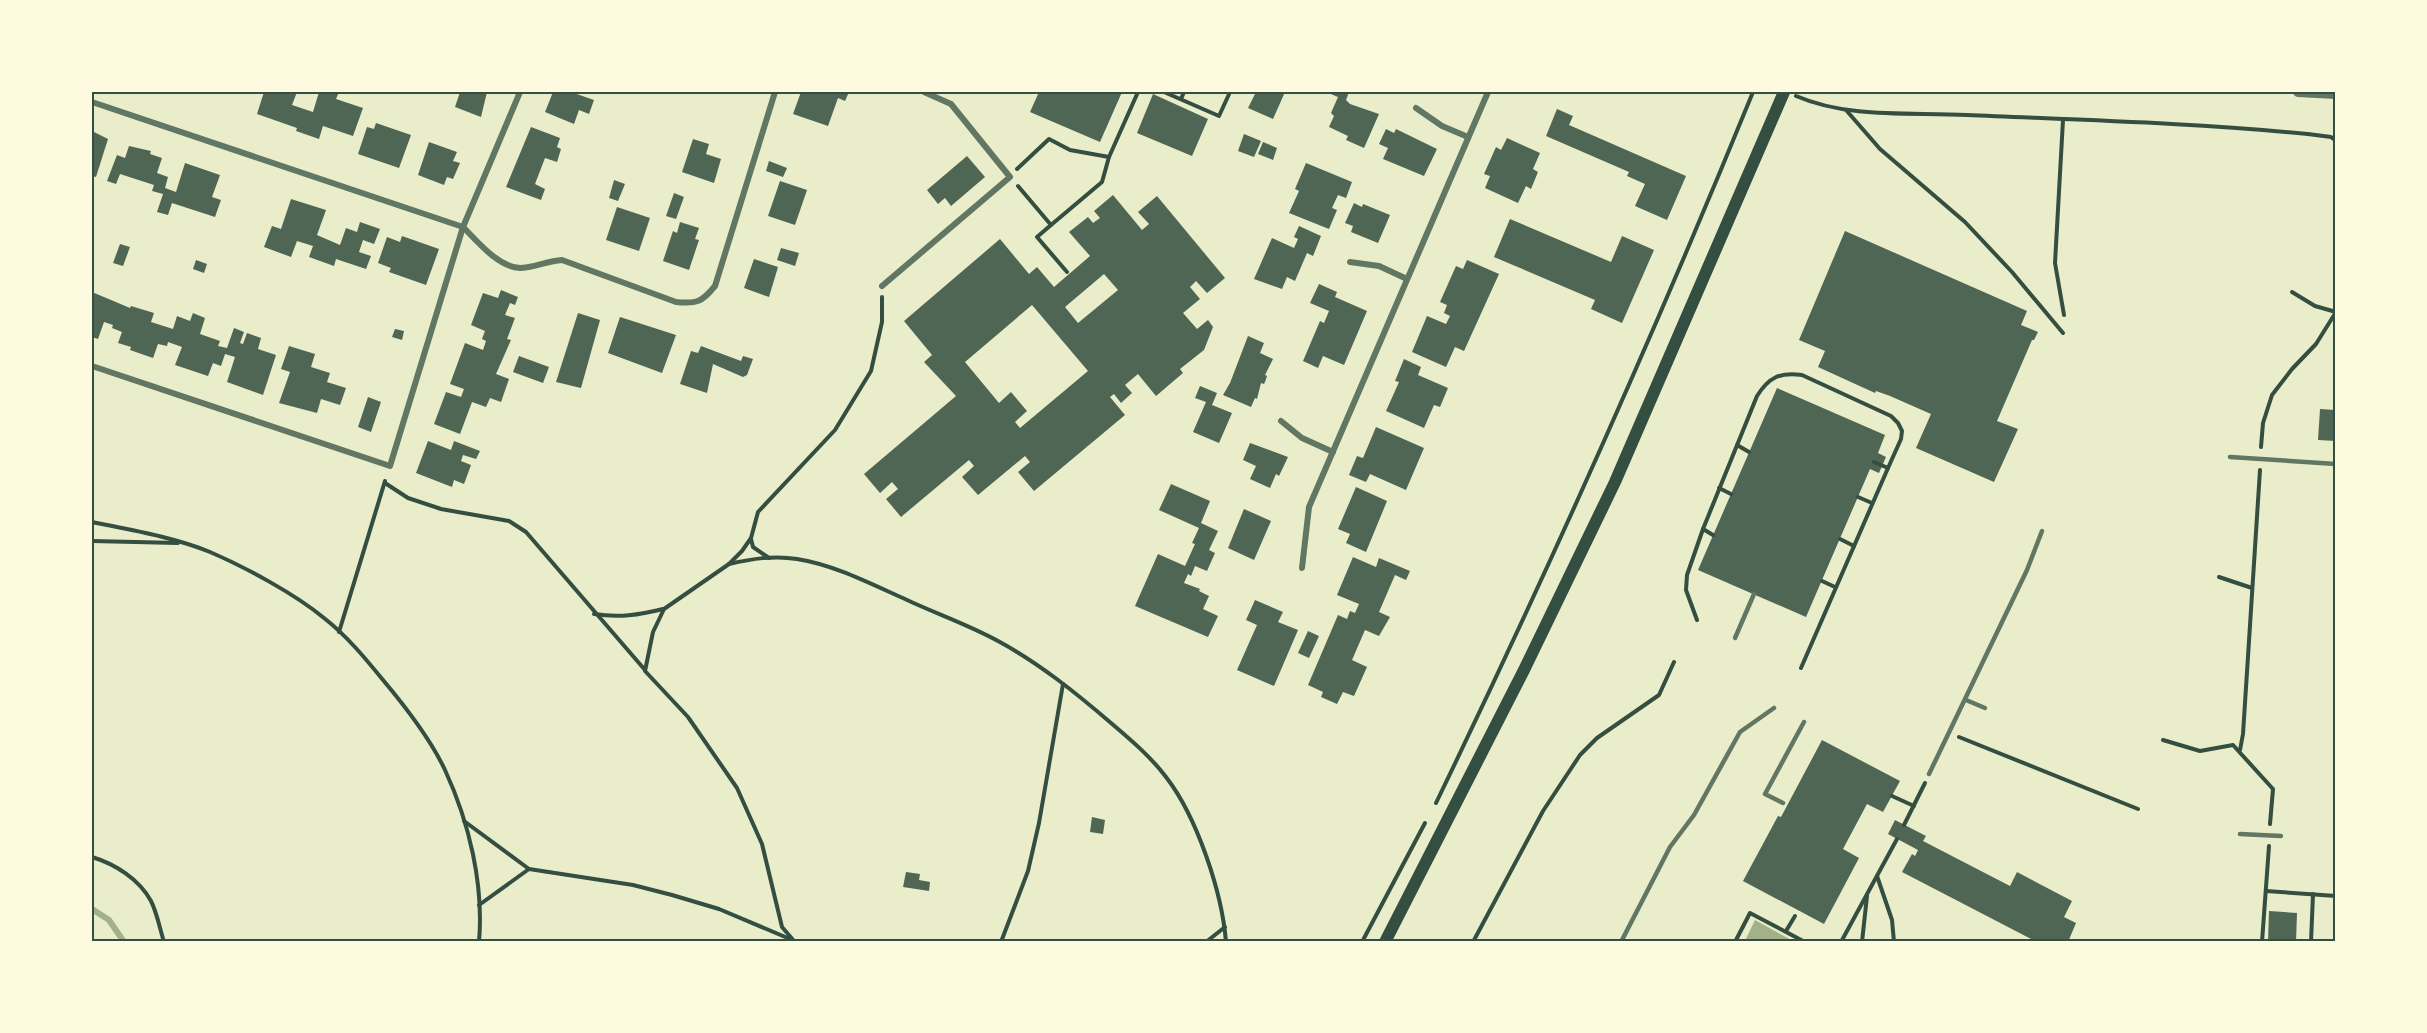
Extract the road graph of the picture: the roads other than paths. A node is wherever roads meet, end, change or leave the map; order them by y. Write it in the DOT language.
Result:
graph roads {
  1 [pos="520,92"];
  2 [pos="775,92"];
  3 [pos="924,92"];
  4 [pos="1488,92"];
  5 [pos="1784,92"];
  6 [pos="2298,92"];
  7 [pos="2310,92"];
  8 [pos="2336,94"];
  9 [pos="92,102"];
  10 [pos="1416,108"];
  11 [pos="1468,137"];
  12 [pos="463,227"];
  13 [pos="1350,262"];
  14 [pos="1407,279"];
  15 [pos="882,286"];
  16 [pos="92,366"];
  17 [pos="1281,421"];
  18 [pos="1333,452"];
  19 [pos="2230,457"];
  20 [pos="2336,464"];
  21 [pos="2042,531"];
  22 [pos="1302,568"];
  23 [pos="1754,594"];
  24 [pos="1735,638"];
  25 [pos="1966,700"];
  26 [pos="1774,708"];
  27 [pos="1986,708"];
  28 [pos="1804,722"];
  29 [pos="1929,774"];
  30 [pos="1783,802"];
  31 [pos="2240,834"];
  32 [pos="2282,836"];
  33 [pos="1385,942"];
  34 [pos="1621,942"];
  1 -- 12 [label="street"];
  2 -- 12 [label="street"];
  3 -- 15 [label="street"];
  4 -- 11 [label="street"];
  5 -- 33 [label="main road"];
  6 -- 7 [label="street"];
  7 -- 8 [label="street"];
  9 -- 12 [label="street"];
  10 -- 11 [label="street"];
  11 -- 14 [label="street"];
  12 -- 16 [label="street"];
  13 -- 14 [label="street"];
  14 -- 18 [label="street"];
  17 -- 18 [label="street"];
  18 -- 22 [label="street"];
  19 -- 20 [label="lane"];
  21 -- 25 [label="lane"];
  23 -- 24 [label="lane"];
  25 -- 27 [label="lane"];
  25 -- 29 [label="lane"];
  26 -- 34 [label="lane"];
  28 -- 30 [label="lane"];
  31 -- 32 [label="lane"];
}
